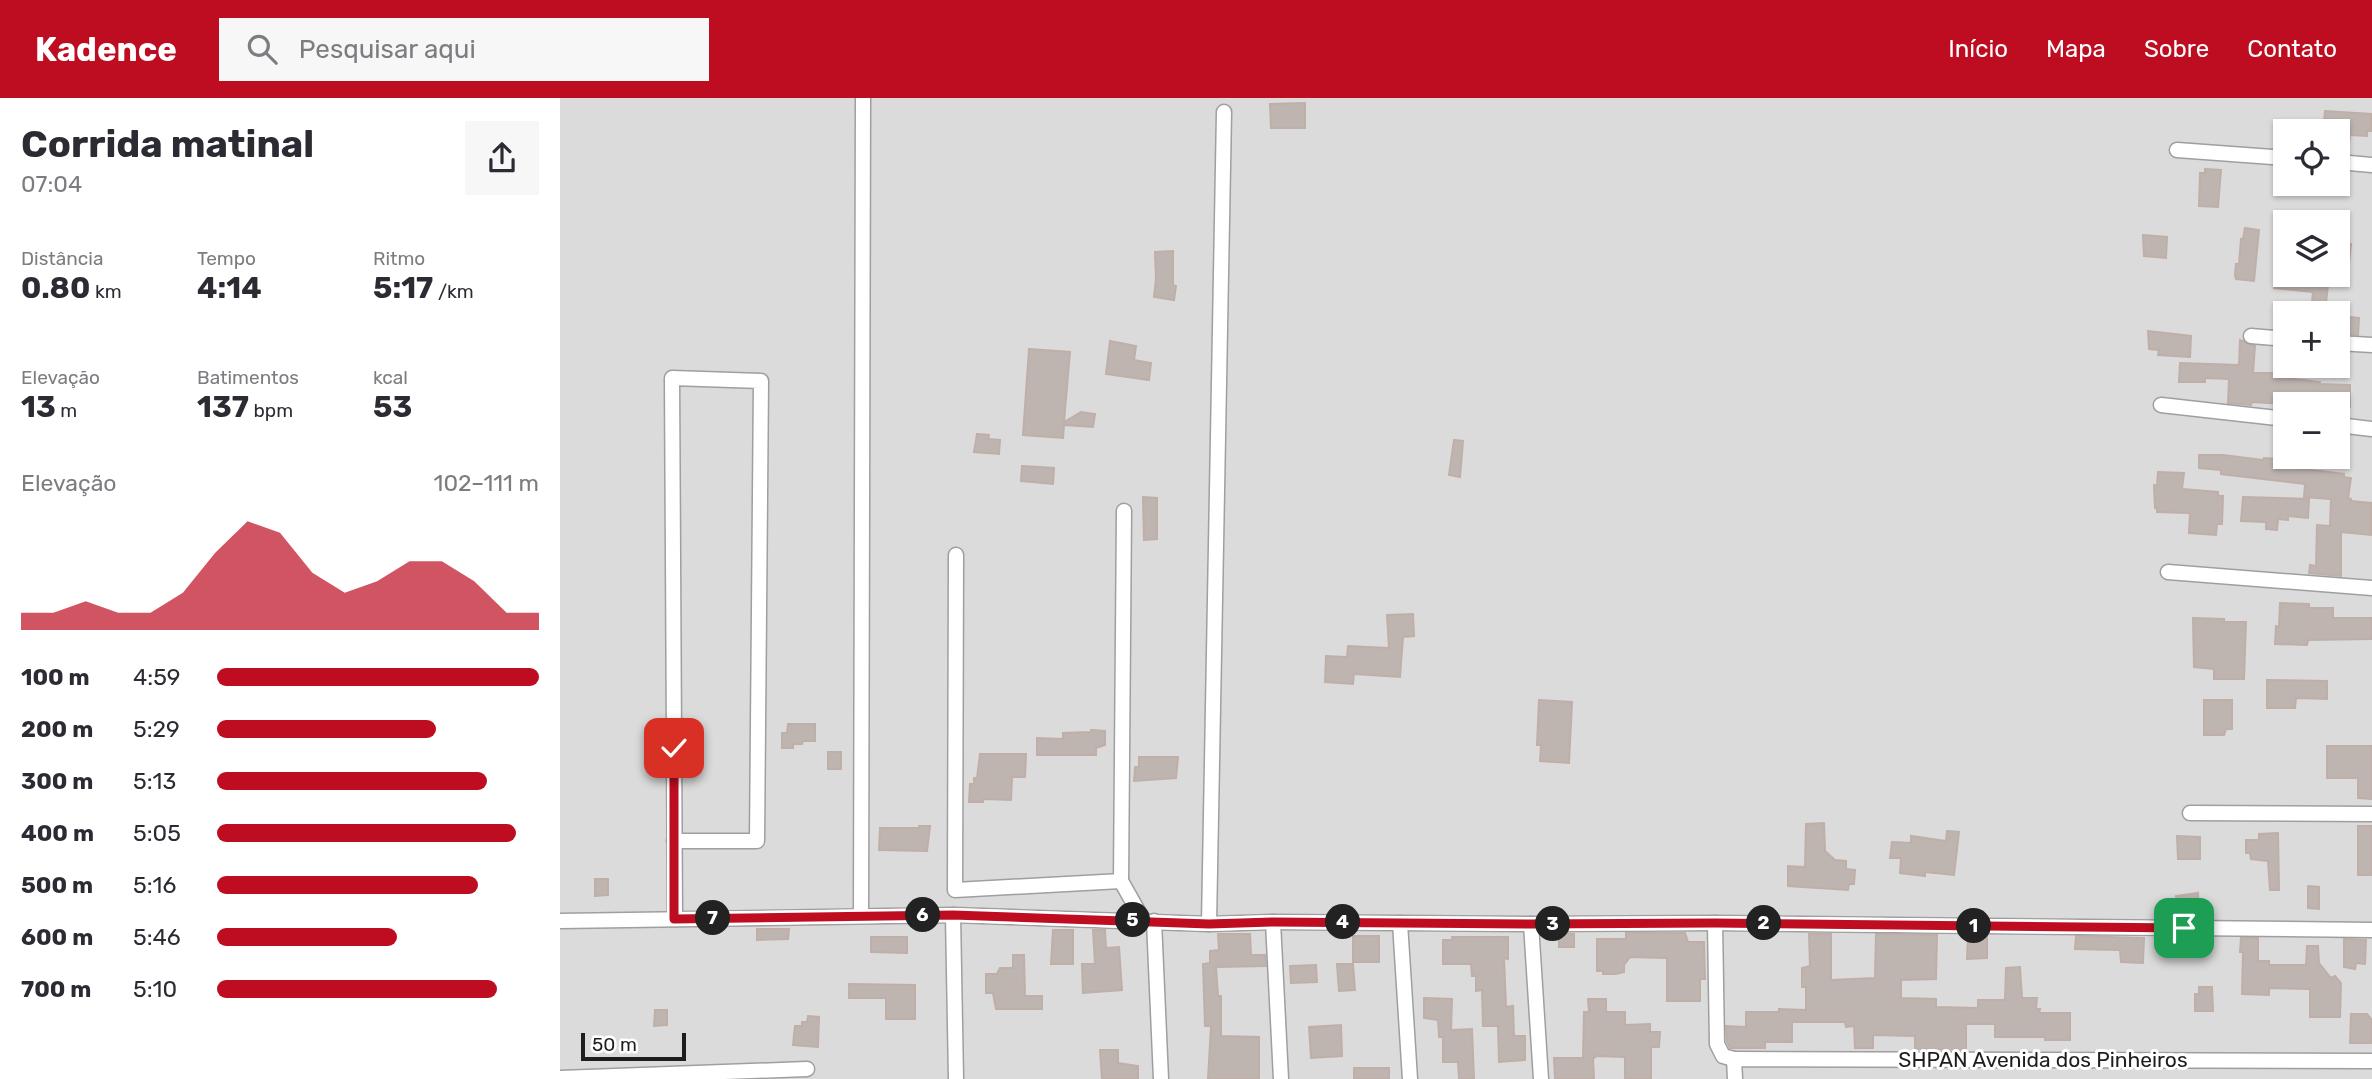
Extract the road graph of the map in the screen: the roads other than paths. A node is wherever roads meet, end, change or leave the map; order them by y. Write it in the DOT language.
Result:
graph roads {
  1 [pos="863,98"];
  2 [pos="1224,112"];
  3 [pos="2177,150"];
  4 [pos="2273,157"];
  5 [pos="2350,163"];
  6 [pos="2372,165"];
  7 [pos="2251,336"];
  8 [pos="2273,338"];
  9 [pos="2350,344"];
  10 [pos="2372,345"];
  11 [pos="2161,405"];
  12 [pos="2273,418"];
  13 [pos="2350,426"];
  14 [pos="2372,429"];
  15 [pos="1124,511"];
  16 [pos="956,555"];
  17 [pos="2168,572"];
  18 [pos="2372,588"];
  19 [pos="2190,813"];
  20 [pos="2372,814"];
  21 [pos="674,841"];
  22 [pos="1121,881"];
  23 [pos="861,915"];
  24 [pos="953,915"];
  25 [pos="674,919"];
  26 [pos="1148,920"];
  27 [pos="560,921"];
  28 [pos="1273,922"];
  29 [pos="1400,923"];
  30 [pos="1715,923"];
  31 [pos="1209,924"];
  32 [pos="1531,924"];
  33 [pos="2372,930"];
  34 [pos="1734,1059"];
  35 [pos="2372,1061"];
  36 [pos="807,1069"];
  37 [pos="560,1078"];
  38 [pos="956,1079"];
  39 [pos="1161,1079"];
  40 [pos="1281,1079"];
  41 [pos="1410,1079"];
  42 [pos="1541,1079"];
  43 [pos="1735,1079"];
  1 -- 23 [label="street"];
  2 -- 31 [label="street"];
  3 -- 4 [label="street"];
  5 -- 6 [label="street"];
  7 -- 8 [label="street"];
  9 -- 10 [label="street"];
  11 -- 12 [label="street"];
  13 -- 14 [label="street"];
  15 -- 22 [label="street"];
  16 -- 22 [label="street"];
  17 -- 18 [label="street"];
  19 -- 20 [label="street"];
  21 -- 21 [label="street"];
  21 -- 25 [label="street"];
  22 -- 26 [label="street"];
  23 -- 24 [label="street"];
  23 -- 25 [label="street"];
  24 -- 26 [label="street"];
  24 -- 38 [label="street"];
  25 -- 27 [label="street"];
  26 -- 31 [label="street"];
  26 -- 39 [label="street"];
  28 -- 29 [label="street"];
  28 -- 31 [label="street"];
  28 -- 40 [label="street"];
  29 -- 32 [label="street"];
  29 -- 41 [label="street"];
  30 -- 32 [label="street"];
  30 -- 33 [label="street"];
  30 -- 34 [label="street"];
  32 -- 42 [label="street"];
  34 -- 35 [label="street, SHPAN Avenida dos Pinheiros"];
  34 -- 43 [label="street"];
  36 -- 37 [label="street"];
}
